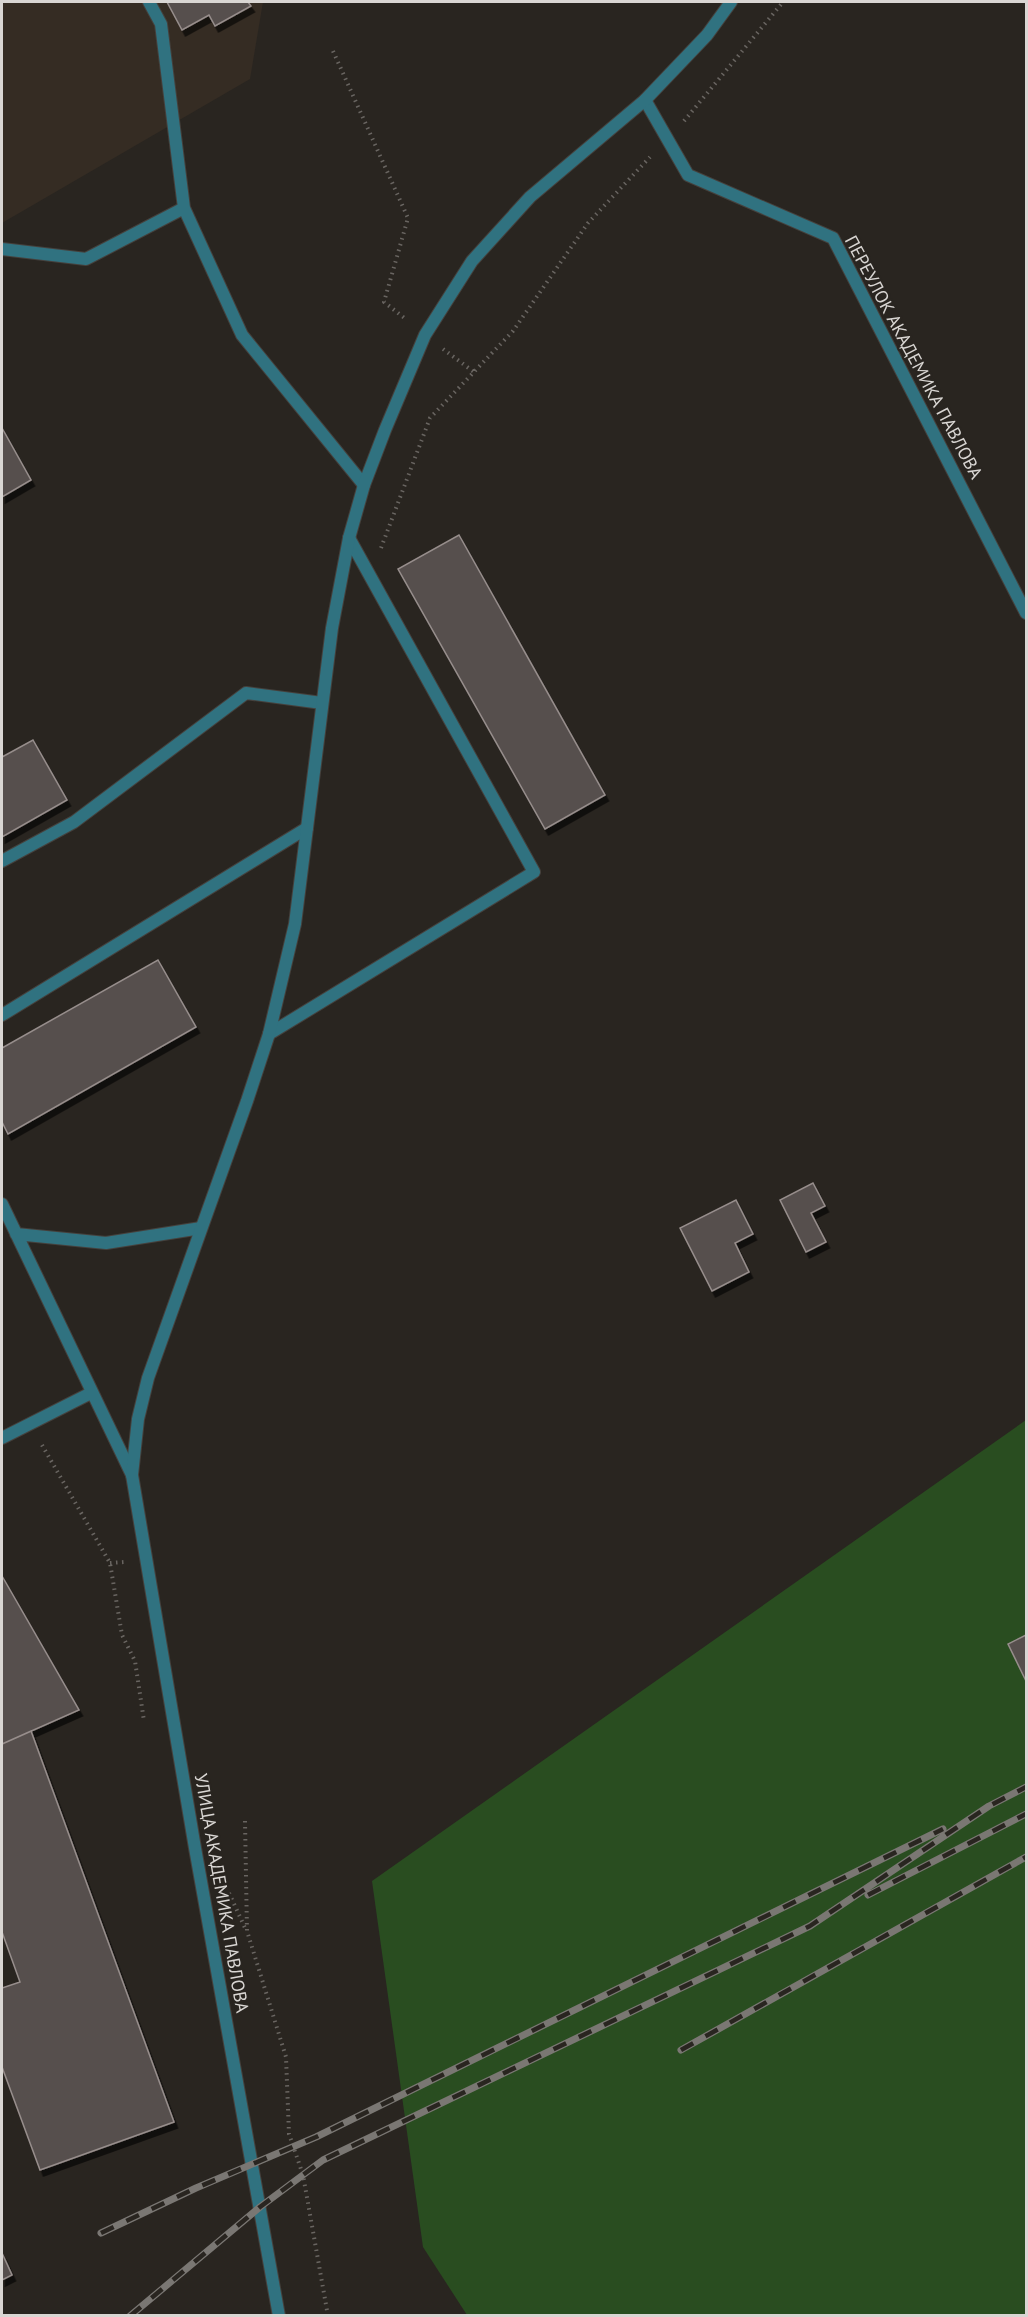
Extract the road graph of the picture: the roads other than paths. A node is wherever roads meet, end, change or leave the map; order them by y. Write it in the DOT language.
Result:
graph roads {
  1 [pos="149,2"];
  2 [pos="731,2"];
  3 [pos="645,100"];
  4 [pos="184,208"];
  5 [pos="2,249"];
  6 [pos="364,485"];
  7 [pos="350,538"];
  8 [pos="1026,613"];
  9 [pos="322,704"];
  10 [pos="307,828"];
  11 [pos="2,861"];
  12 [pos="2,1015"];
  13 [pos="269,1034"];
  14 [pos="2,1204"];
  15 [pos="201,1228"];
  16 [pos="16,1234"];
  17 [pos="91,1393"];
  18 [pos="2,1438"];
  19 [pos="132,1475"];
  20 [pos="279,2316"];
  1 -- 4 [label="street"];
  2 -- 3 [label="street"];
  3 -- 6 [label="street"];
  3 -- 8 [label="street, ПЕРЕУЛОК АКАДЕМИКА ПАВЛОВА"];
  4 -- 5 [label="street"];
  4 -- 6 [label="street"];
  6 -- 7 [label="street"];
  7 -- 9 [label="street"];
  7 -- 13 [label="street"];
  9 -- 10 [label="street"];
  9 -- 11 [label="street"];
  10 -- 12 [label="street"];
  10 -- 13 [label="street"];
  13 -- 15 [label="street"];
  14 -- 16 [label="street"];
  15 -- 16 [label="street"];
  15 -- 19 [label="street"];
  16 -- 17 [label="street"];
  17 -- 18 [label="street"];
  17 -- 19 [label="street"];
  19 -- 20 [label="street, УЛИЦА АКАДЕМИКА ПАВЛОВА"];
}
